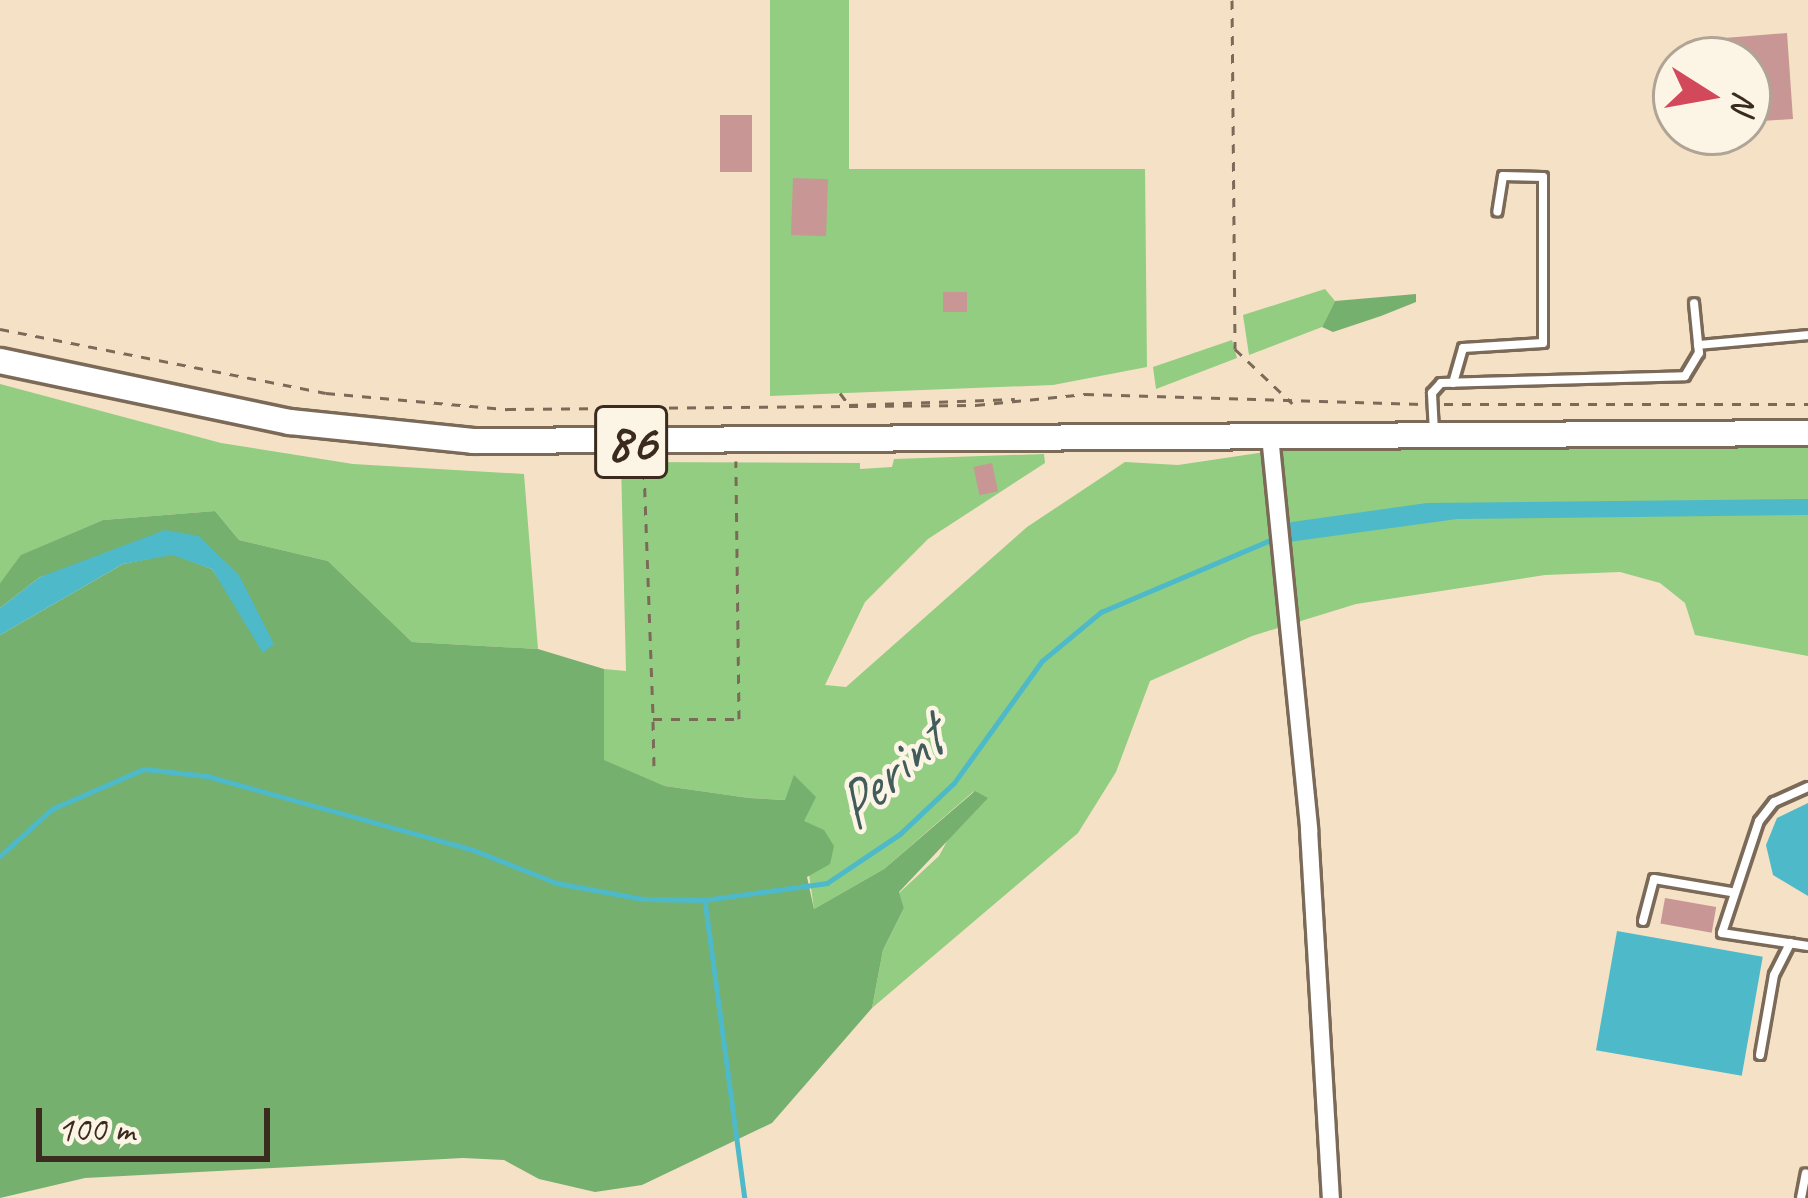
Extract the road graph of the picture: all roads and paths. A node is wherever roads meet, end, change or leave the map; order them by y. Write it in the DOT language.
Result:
graph roads {
  1 [pos="1232,0"];
  2 [pos="1497,212"];
  3 [pos="1694,303"];
  4 [pos="0,329"];
  5 [pos="1808,335"];
  6 [pos="1698,345"];
  7 [pos="0,361"];
  8 [pos="1453,382"];
  9 [pos="840,393"];
  10 [pos="1018,401"];
  11 [pos="1294,404"];
  12 [pos="1432,404"];
  13 [pos="1787,404"];
  14 [pos="1808,404"];
  15 [pos="1787,418"];
  16 [pos="1434,433"];
  17 [pos="1808,434"];
  18 [pos="1270,436"];
  19 [pos="736,461"];
  20 [pos="644,470"];
  21 [pos="653,719"];
  22 [pos="654,769"];
  23 [pos="1808,787"];
  24 [pos="1731,892"];
  25 [pos="1643,921"];
  26 [pos="1790,943"];
  27 [pos="1808,946"];
  28 [pos="1760,1055"];
  29 [pos="1806,1173"];
  30 [pos="1331,1198"];
  31 [pos="1801,1198"];
  1 -- 11 [label="path"];
  2 -- 8 [label="lane"];
  3 -- 6 [label="lane"];
  4 -- 10 [label="path"];
  5 -- 6 [label="lane"];
  6 -- 8 [label="lane"];
  7 -- 18 [label="main road, 86"];
  8 -- 12 [label="lane"];
  9 -- 10 [label="path"];
  10 -- 11 [label="path"];
  11 -- 12 [label="path"];
  12 -- 13 [label="path"];
  12 -- 16 [label="lane"];
  13 -- 14 [label="path"];
  13 -- 15 [label="path"];
  16 -- 17 [label="main road, 86"];
  16 -- 18 [label="main road, 86"];
  18 -- 30 [label="street"];
  19 -- 21 [label="path"];
  20 -- 21 [label="path"];
  21 -- 22 [label="path"];
  23 -- 24 [label="lane"];
  24 -- 25 [label="lane"];
  24 -- 26 [label="lane"];
  26 -- 27 [label="lane"];
  26 -- 28 [label="lane"];
  29 -- 31 [label="lane"];
}
